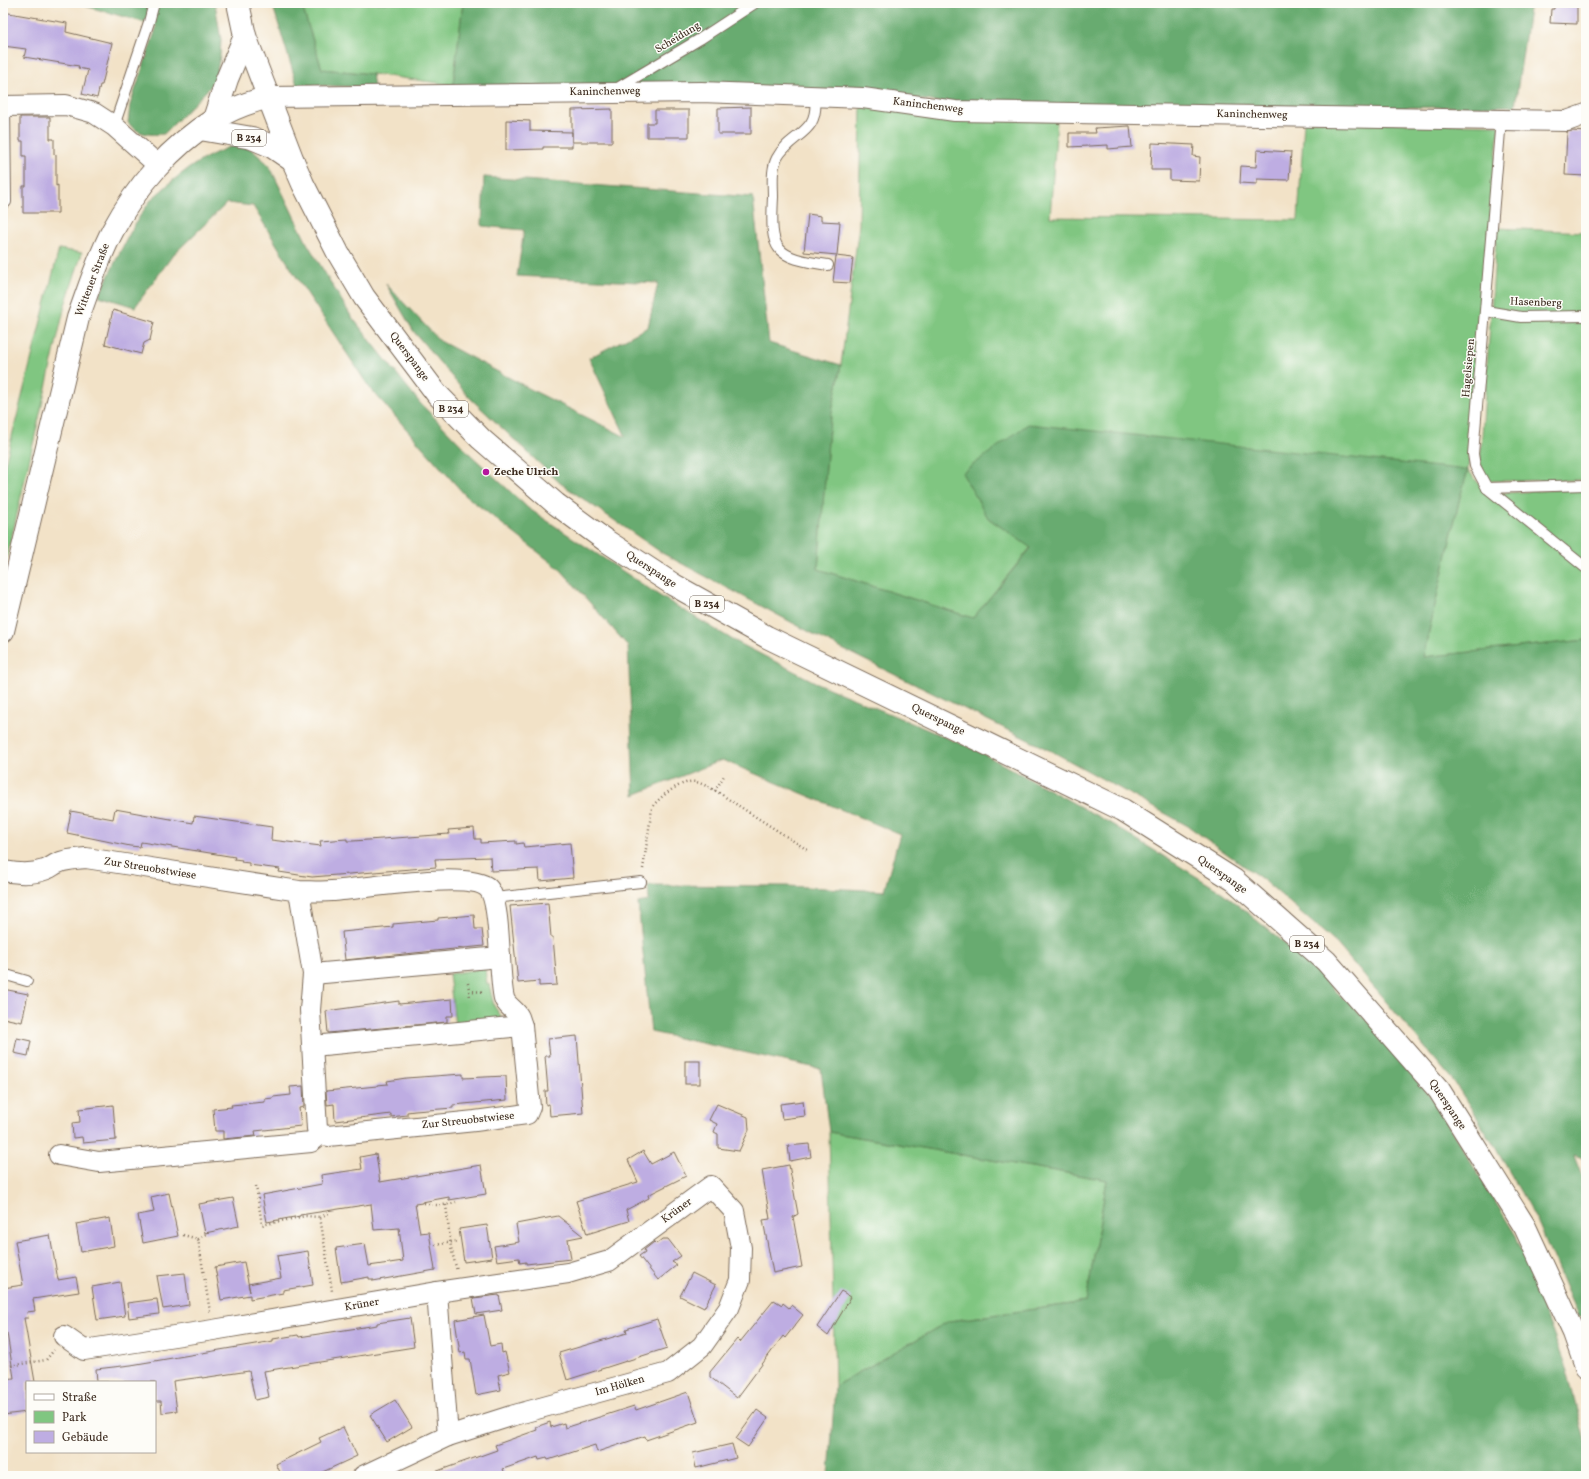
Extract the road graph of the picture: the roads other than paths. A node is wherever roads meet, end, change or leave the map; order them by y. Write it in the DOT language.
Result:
graph roads {
  1 [pos="154,3"];
  2 [pos="238,3"];
  3 [pos="756,3"];
  4 [pos="246,36"];
  5 [pos="611,92"];
  6 [pos="815,96"];
  7 [pos="269,97"];
  8 [pos="4,106"];
  9 [pos="1586,114"];
  10 [pos="1501,120"];
  11 [pos="207,124"];
  12 [pos="114,126"];
  13 [pos="293,161"];
  14 [pos="159,166"];
  15 [pos="6,202"];
  16 [pos="828,265"];
  17 [pos="1486,311"];
  18 [pos="1586,316"];
  19 [pos="1586,485"];
  20 [pos="1487,488"];
  21 [pos="1586,568"];
  22 [pos="3,631"];
  23 [pos="3,871"];
  24 [pos="641,882"];
  25 [pos="299,891"];
  26 [pos="494,898"];
  27 [pos="500,957"];
  28 [pos="3,974"];
  29 [pos="313,974"];
  30 [pos="27,981"];
  31 [pos="522,1026"];
  32 [pos="313,1046"];
  33 [pos="321,1134"];
  34 [pos="59,1155"];
  35 [pos="711,1186"];
  36 [pos="437,1292"];
  37 [pos="1580,1332"];
  38 [pos="64,1336"];
  39 [pos="1586,1367"];
  40 [pos="448,1436"];
  41 [pos="363,1476"];
  1 -- 12 [label="lane"];
  2 -- 4 [label="main road, B 234"];
  3 -- 5 [label="lane, Scheidung"];
  4 -- 7 [label="main road, B 234"];
  4 -- 11 [label="main road"];
  5 -- 6 [label="street, Kaninchenweg"];
  5 -- 7 [label="street, Kaninchenweg"];
  6 -- 10 [label="street, Kaninchenweg"];
  6 -- 16 [label="lane"];
  7 -- 11 [label="main road, Wittener Straße"];
  7 -- 13 [label="main road, Querspange / B 234"];
  8 -- 12 [label="street"];
  8 -- 15 [label="lane"];
  9 -- 10 [label="street, Kaninchenweg"];
  10 -- 17 [label="lane, Hagelsiepen"];
  11 -- 13 [label="main road, B 234"];
  11 -- 14 [label="main road, Wittener Straße"];
  12 -- 14 [label="street"];
  13 -- 37 [label="main road, Querspange / B 234"];
  14 -- 22 [label="main road, Wittener Straße"];
  17 -- 18 [label="lane, Hasenberg"];
  17 -- 20 [label="lane, Hagelsiepen"];
  19 -- 20 [label="lane"];
  20 -- 21 [label="lane, Hagelsiepen"];
  23 -- 25 [label="street, Zur Streuobstwiese"];
  24 -- 26 [label="lane"];
  25 -- 26 [label="street, Zur Streuobstwiese"];
  25 -- 29 [label="street"];
  26 -- 27 [label="street, Zur Streuobstwiese"];
  27 -- 29 [label="street"];
  27 -- 31 [label="street, Zur Streuobstwiese"];
  28 -- 30 [label="lane"];
  29 -- 32 [label="street"];
  31 -- 32 [label="street"];
  31 -- 33 [label="street, Zur Streuobstwiese"];
  32 -- 33 [label="street"];
  33 -- 34 [label="street, Zur Streuobstwiese"];
  35 -- 36 [label="street, Krüner"];
  35 -- 40 [label="street, Im Hölken"];
  36 -- 38 [label="street, Krüner"];
  36 -- 40 [label="street"];
  37 -- 39 [label="main road, Querspange / B 234"];
  40 -- 41 [label="street, Im Hölken"];
}
